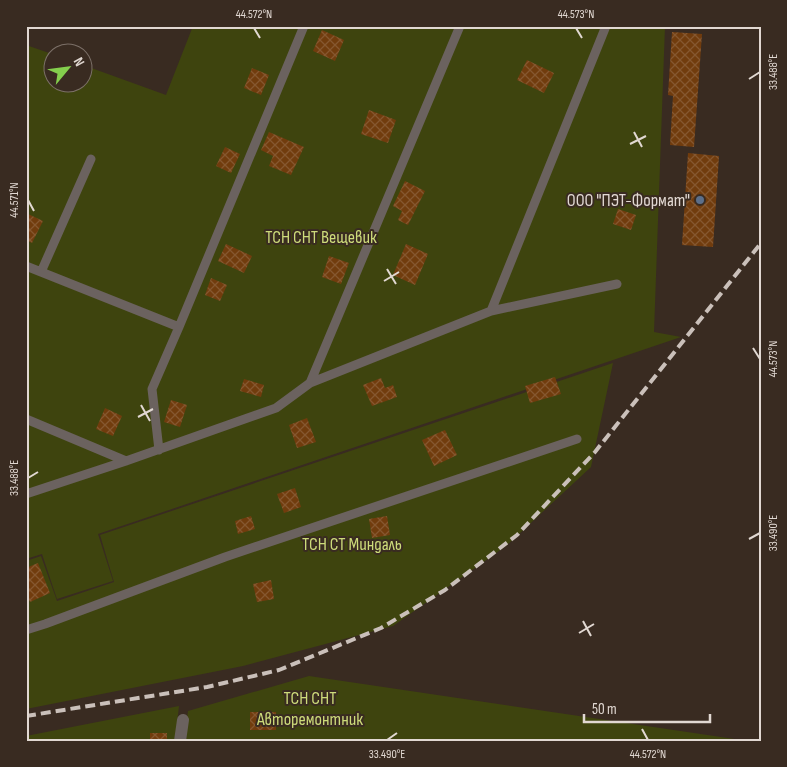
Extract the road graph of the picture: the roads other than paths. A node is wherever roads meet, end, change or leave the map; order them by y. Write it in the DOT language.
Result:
graph roads {
  1 [pos="304,26"];
  2 [pos="460,26"];
  3 [pos="606,26"];
  4 [pos="91,159"];
  5 [pos="26,266"];
  6 [pos="41,272"];
  7 [pos="617,284"];
  8 [pos="491,311"];
  9 [pos="179,327"];
  10 [pos="310,383"];
  11 [pos="26,419"];
  12 [pos="576,439"];
  13 [pos="159,450"];
  14 [pos="126,461"];
  15 [pos="26,494"];
  16 [pos="26,630"];
  17 [pos="183,720"];
  18 [pos="180,741"];
  1 -- 9 [label="lane"];
  2 -- 10 [label="lane"];
  3 -- 8 [label="lane"];
  4 -- 6 [label="lane"];
  5 -- 6 [label="lane"];
  6 -- 9 [label="lane"];
  7 -- 8 [label="lane"];
  8 -- 10 [label="lane"];
  9 -- 13 [label="lane"];
  10 -- 13 [label="lane"];
  11 -- 14 [label="lane"];
  12 -- 16 [label="lane"];
  13 -- 14 [label="lane"];
  14 -- 15 [label="lane"];
  17 -- 18 [label="street"];
}
